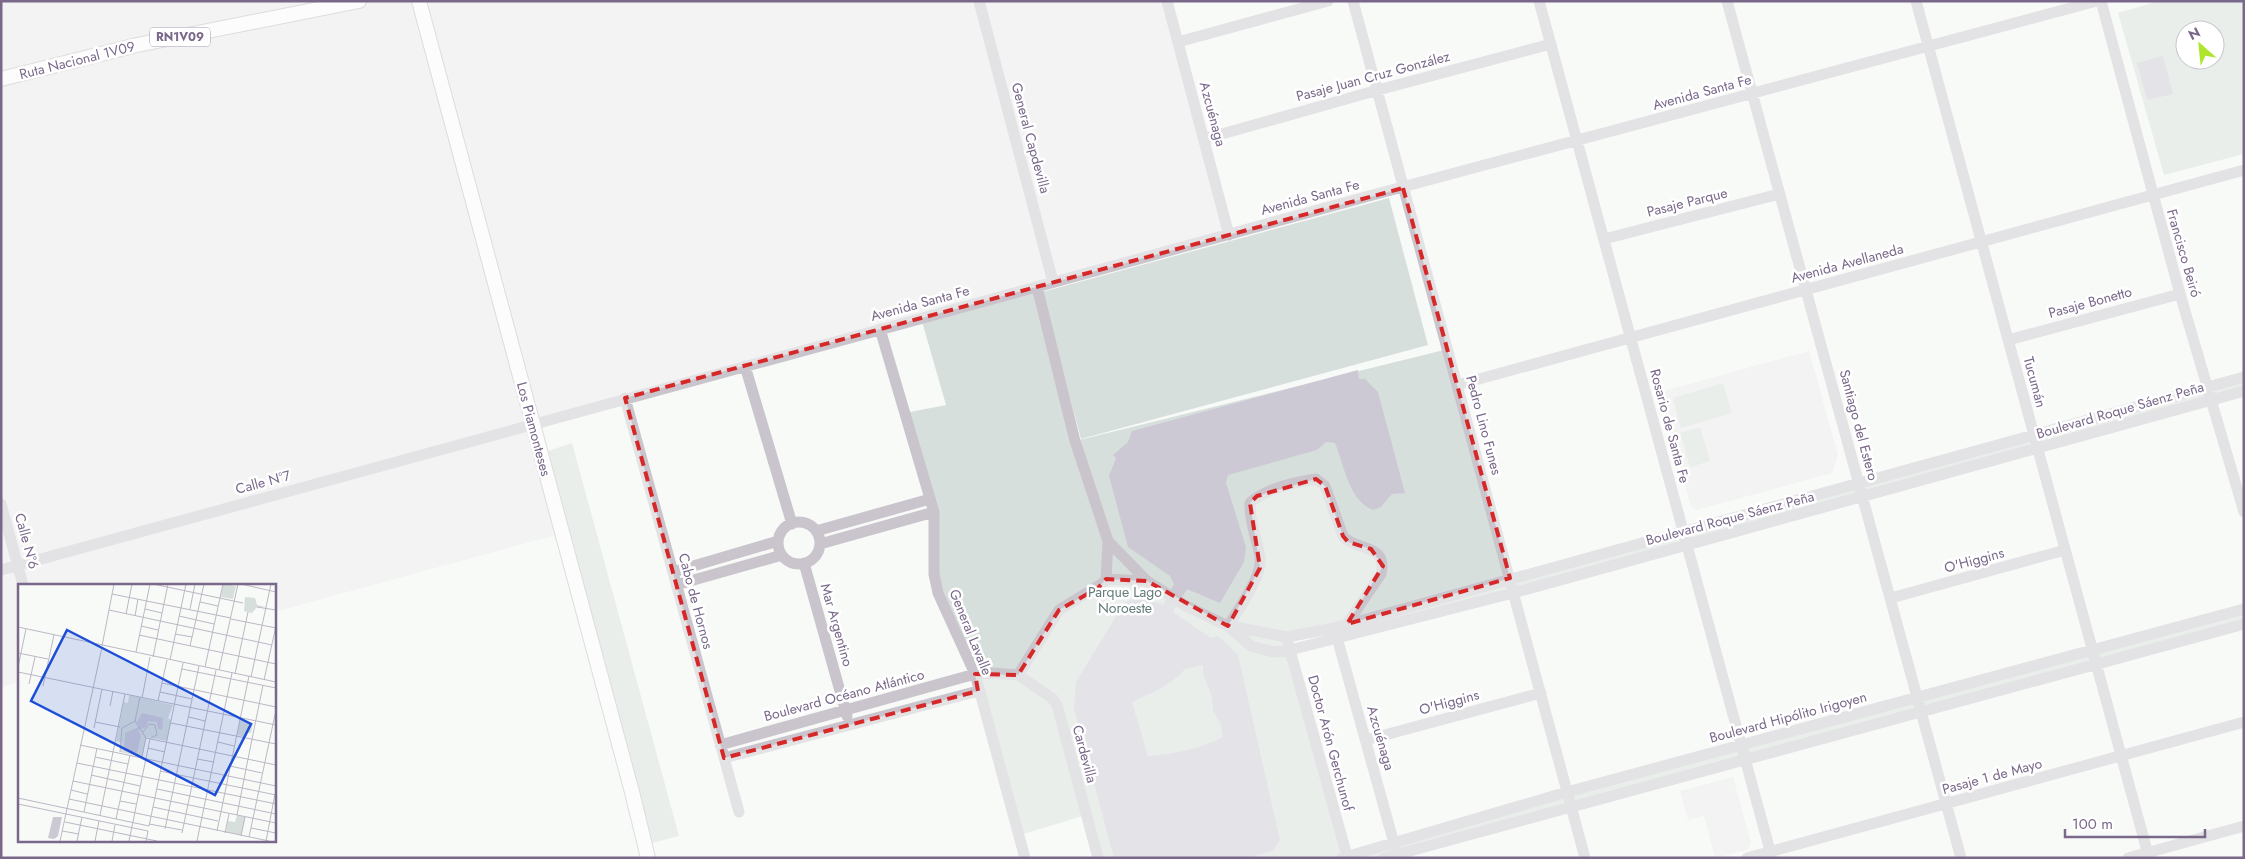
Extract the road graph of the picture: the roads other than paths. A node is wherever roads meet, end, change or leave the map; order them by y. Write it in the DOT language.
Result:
graph roads {
  1 [pos="360,1"];
  2 [pos="419,1"];
  3 [pos="979,1"];
  4 [pos="1167,1"];
  5 [pos="1328,1"];
  6 [pos="1353,1"];
  7 [pos="1539,1"];
  8 [pos="1727,1"];
  9 [pos="1916,1"];
  10 [pos="2097,1"];
  11 [pos="2101,1"];
  12 [pos="1178,42"];
  13 [pos="1551,44"];
  14 [pos="1929,48"];
  15 [pos="1,80"];
  16 [pos="1378,90"];
  17 [pos="1751,94"];
  18 [pos="1204,139"];
  19 [pos="1577,141"];
  20 [pos="2244,170"];
  21 [pos="1403,188"];
  22 [pos="1779,194"];
  23 [pos="2152,195"];
  24 [pos="1230,234"];
  25 [pos="1604,239"];
  26 [pos="1982,241"];
  27 [pos="1054,282"];
  28 [pos="1037,287"];
  29 [pos="1806,290"];
  30 [pos="2180,294"];
  31 [pos="880,329"];
  32 [pos="1630,336"];
  33 [pos="2008,340"];
  34 [pos="745,366"];
  35 [pos="2244,377"];
  36 [pos="1458,384"];
  37 [pos="2208,387"];
  38 [pos="2244,391"];
  39 [pos="625,398"];
  40 [pos="2211,399"];
  41 [pos="533,424"];
  42 [pos="2034,434"];
  43 [pos="2038,449"];
  44 [pos="1859,483"];
  45 [pos="1863,497"];
  46 [pos="930,499"];
  47 [pos="1,504"];
  48 [pos="934,512"];
  49 [pos="2244,512"];
  50 [pos="792,524"];
  51 [pos="816,531"];
  52 [pos="1683,531"];
  53 [pos="778,541"];
  54 [pos="1108,541"];
  55 [pos="820,544"];
  56 [pos="1687,545"];
  57 [pos="2065,550"];
  58 [pos="782,555"];
  59 [pos="804,563"];
  60 [pos="18,566"];
  61 [pos="1,570"];
  62 [pos="673,572"];
  63 [pos="1510,578"];
  64 [pos="1106,579"];
  65 [pos="1147,581"];
  66 [pos="23,584"];
  67 [pos="676,585"];
  68 [pos="1513,593"];
  69 [pos="1892,598"];
  70 [pos="2244,608"];
  71 [pos="1347,624"];
  72 [pos="2244,624"];
  73 [pos="1228,626"];
  74 [pos="1334,628"];
  75 [pos="1287,637"];
  76 [pos="1337,640"];
  77 [pos="1290,650"];
  78 [pos="2093,651"];
  79 [pos="2096,664"];
  80 [pos="975,674"];
  81 [pos="1018,675"];
  82 [pos="978,691"];
  83 [pos="1541,693"];
  84 [pos="1918,698"];
  85 [pos="846,710"];
  86 [pos="1922,712"];
  87 [pos="2244,722"];
  88 [pos="849,724"];
  89 [pos="1366,740"];
  90 [pos="720,745"];
  91 [pos="1742,746"];
  92 [pos="2121,756"];
  93 [pos="724,758"];
  94 [pos="1746,760"];
  95 [pos="1567,792"];
  96 [pos="1946,805"];
  97 [pos="1571,808"];
  98 [pos="739,812"];
  99 [pos="2244,826"];
  100 [pos="1394,841"];
  101 [pos="1771,855"];
  102 [pos="2148,855"];
  103 [pos="1398,856"];
  104 [pos="1344,857"];
  105 [pos="648,858"];
  106 [pos="1025,858"];
  107 [pos="1098,858"];
  108 [pos="1384,858"];
  109 [pos="1585,858"];
  110 [pos="1747,858"];
  111 [pos="1961,858"];
  112 [pos="2128,858"];
  1 -- 15 [label="main road, Ruta Nacional 1V09 / RN1V09"];
  2 -- 41 [label="main road, Los Piamonteses"];
  3 -- 27 [label="street, General Capdevilla"];
  4 -- 12 [label="street, Azcuénaga"];
  5 -- 12 [label="street"];
  6 -- 16 [label="street, Pedro Lino Funes"];
  7 -- 13 [label="street, Rosario de Santa Fe"];
  8 -- 17 [label="street, Santiago del Estero"];
  9 -- 14 [label="street, Tucumán"];
  10 -- 14 [label="street, Avenida Santa Fe"];
  11 -- 23 [label="street, Francisco Beiró"];
  12 -- 18 [label="street, Azcuénaga"];
  13 -- 16 [label="street, Pasaje Juan Cruz González"];
  13 -- 19 [label="street, Rosario de Santa Fe"];
  14 -- 17 [label="street, Avenida Santa Fe"];
  14 -- 26 [label="street, Tucumán"];
  16 -- 18 [label="street, Pasaje Juan Cruz González"];
  16 -- 21 [label="street, Pedro Lino Funes"];
  17 -- 19 [label="street, Avenida Santa Fe"];
  17 -- 22 [label="street, Santiago del Estero"];
  18 -- 24 [label="street, Azcuénaga"];
  19 -- 21 [label="street, Avenida Santa Fe"];
  19 -- 25 [label="street, Rosario de Santa Fe"];
  20 -- 23 [label="street, Avenida Avellaneda"];
  21 -- 24 [label="street, Avenida Santa Fe"];
  21 -- 36 [label="street, Pedro Lino Funes"];
  22 -- 25 [label="street, Pasaje Parque"];
  22 -- 29 [label="street, Santiago del Estero"];
  23 -- 26 [label="street, Avenida Avellaneda"];
  23 -- 30 [label="street, Francisco Beiró"];
  24 -- 27 [label="street, Avenida Santa Fe"];
  25 -- 32 [label="street, Rosario de Santa Fe"];
  26 -- 29 [label="street, Avenida Avellaneda"];
  26 -- 33 [label="street, Tucumán"];
  27 -- 28 [label="street, Avenida Santa Fe"];
  28 -- 31 [label="street, Avenida Santa Fe"];
  28 -- 54 [label="street"];
  29 -- 32 [label="street, Avenida Avellaneda"];
  29 -- 44 [label="street, Santiago del Estero"];
  30 -- 33 [label="street, Pasaje Bonetto"];
  30 -- 37 [label="street, Francisco Beiró"];
  31 -- 34 [label="street, Avenida Santa Fe"];
  31 -- 46 [label="street, General Lavalle"];
  32 -- 36 [label="street, Avenida Avellaneda"];
  32 -- 52 [label="street, Rosario de Santa Fe"];
  33 -- 42 [label="street, Tucumán"];
  34 -- 39 [label="street, Avenida Santa Fe"];
  34 -- 50 [label="street"];
  35 -- 37 [label="street, Boulevard Roque Sáenz Peña"];
  36 -- 63 [label="street, Pedro Lino Funes"];
  37 -- 40 [label="street, Francisco Beiró"];
  37 -- 42 [label="street, Boulevard Roque Sáenz Peña"];
  38 -- 40 [label="street, Boulevard Roque Sáenz Peña"];
  39 -- 41 [label="street, Avenida Santa Fe"];
  39 -- 62 [label="street, Cabo de Hornos"];
  40 -- 43 [label="street, Boulevard Roque Sáenz Peña"];
  40 -- 49 [label="street, Francisco Beiró"];
  41 -- 60 [label="street, Calle Nº7"];
  41 -- 105 [label="main road, Los Piamonteses"];
  42 -- 43 [label="street, Tucumán"];
  42 -- 44 [label="street, Boulevard Roque Sáenz Peña"];
  43 -- 45 [label="street, Boulevard Roque Sáenz Peña"];
  43 -- 57 [label="street, Tucumán"];
  44 -- 45 [label="street, Santiago del Estero"];
  44 -- 52 [label="street, Boulevard Roque Sáenz Peña"];
  45 -- 56 [label="street, Boulevard Roque Sáenz Peña"];
  45 -- 69 [label="street, Santiago del Estero"];
  46 -- 48 [label="street, General Lavalle"];
  46 -- 51 [label="street"];
  47 -- 60 [label="street, Calle Nº6"];
  48 -- 55 [label="street"];
  48 -- 80 [label="street, General Lavalle"];
  50 -- 51 [label="street"];
  50 -- 53 [label="street"];
  51 -- 55 [label="street"];
  52 -- 56 [label="street, Rosario de Santa Fe"];
  52 -- 63 [label="street, Boulevard Roque Sáenz Peña"];
  53 -- 58 [label="street"];
  53 -- 62 [label="street"];
  54 -- 64 [label="street"];
  54 -- 65 [label="street, Boulevard Roque Sáenz Peña"];
  55 -- 59 [label="street"];
  56 -- 68 [label="street, Boulevard Roque Sáenz Peña"];
  56 -- 91 [label="street, Rosario de Santa Fe"];
  57 -- 69 [label="street, O'Higgins"];
  57 -- 78 [label="street, Tucumán"];
  58 -- 59 [label="street"];
  58 -- 67 [label="street"];
  59 -- 85 [label="street, Mar Argentino"];
  60 -- 61 [label="street, Calle Nº7"];
  60 -- 66 [label="street, Calle Nº6"];
  62 -- 67 [label="street, Cabo de Hornos"];
  63 -- 68 [label="street, Pedro Lino Funes"];
  63 -- 71 [label="street, Boulevard Roque Sáenz Peña"];
  64 -- 65 [label="street"];
  64 -- 81 [label="street"];
  65 -- 73 [label="street, Boulevard Roque Sáenz Peña"];
  67 -- 90 [label="street, Cabo de Hornos"];
  68 -- 76 [label="street, Boulevard Roque Sáenz Peña"];
  68 -- 83 [label="street, Pedro Lino Funes"];
  69 -- 84 [label="street, Santiago del Estero"];
  70 -- 78 [label="street, Boulevard Hipólito Irigoyen"];
  71 -- 73 [label="street"];
  71 -- 74 [label="street, Boulevard Roque Sáenz Peña"];
  72 -- 79 [label="street"];
  73 -- 75 [label="street, Boulevard Roque Sáenz Peña"];
  73 -- 77 [label="street, Boulevard Roque Sáenz Peña"];
  74 -- 75 [label="street, Boulevard Roque Sáenz Peña"];
  74 -- 76 [label="street, Azcuénaga"];
  75 -- 77 [label="street, Doctor Arón Gerchunof"];
  76 -- 77 [label="street, Boulevard Roque Sáenz Peña"];
  76 -- 89 [label="street, Azcuénaga"];
  77 -- 104 [label="street, Doctor Arón Gerchunof"];
  78 -- 79 [label="street, Tucumán"];
  78 -- 84 [label="street, Boulevard Hipólito Irigoyen"];
  79 -- 86 [label="street"];
  79 -- 92 [label="street, Tucumán"];
  80 -- 81 [label="street, Boulevard Océano Atlántico"];
  80 -- 82 [label="street, General Lavalle"];
  80 -- 85 [label="street, Boulevard Océano Atlántico"];
  81 -- 107 [label="street, Cardevilla"];
  82 -- 88 [label="street"];
  82 -- 106 [label="street, General Lavalle"];
  83 -- 89 [label="street, O'Higgins"];
  83 -- 95 [label="street, Pedro Lino Funes"];
  84 -- 86 [label="street, Santiago del Estero"];
  84 -- 91 [label="street, Boulevard Hipólito Irigoyen"];
  85 -- 88 [label="street, Mar Argentino"];
  85 -- 90 [label="street, Boulevard Océano Atlántico"];
  86 -- 94 [label="street"];
  86 -- 96 [label="street, Santiago del Estero"];
  87 -- 92 [label="street, Pasaje 1 de Mayo"];
  88 -- 93 [label="street"];
  89 -- 100 [label="street, Azcuénaga"];
  90 -- 93 [label="street, Cabo de Hornos"];
  91 -- 94 [label="street, Rosario de Santa Fe"];
  91 -- 95 [label="street, Boulevard Hipólito Irigoyen"];
  92 -- 96 [label="street, Pasaje 1 de Mayo"];
  92 -- 102 [label="street, Tucumán"];
  93 -- 98 [label="street, Cabo de Hornos"];
  94 -- 97 [label="street"];
  94 -- 101 [label="street, Rosario de Santa Fe"];
  95 -- 97 [label="street, Pedro Lino Funes"];
  95 -- 100 [label="street, Boulevard Hipólito Irigoyen"];
  96 -- 101 [label="street, Pasaje 1 de Mayo"];
  96 -- 111 [label="street, Santiago del Estero"];
  97 -- 103 [label="street"];
  97 -- 109 [label="street, Pedro Lino Funes"];
  99 -- 102 [label="street"];
  100 -- 103 [label="street, Azcuénaga"];
  100 -- 104 [label="street, Boulevard Hipólito Irigoyen"];
  101 -- 110 [label="street, Pasaje 1 de Mayo"];
  102 -- 112 [label="street"];
  103 -- 108 [label="street"];
}
